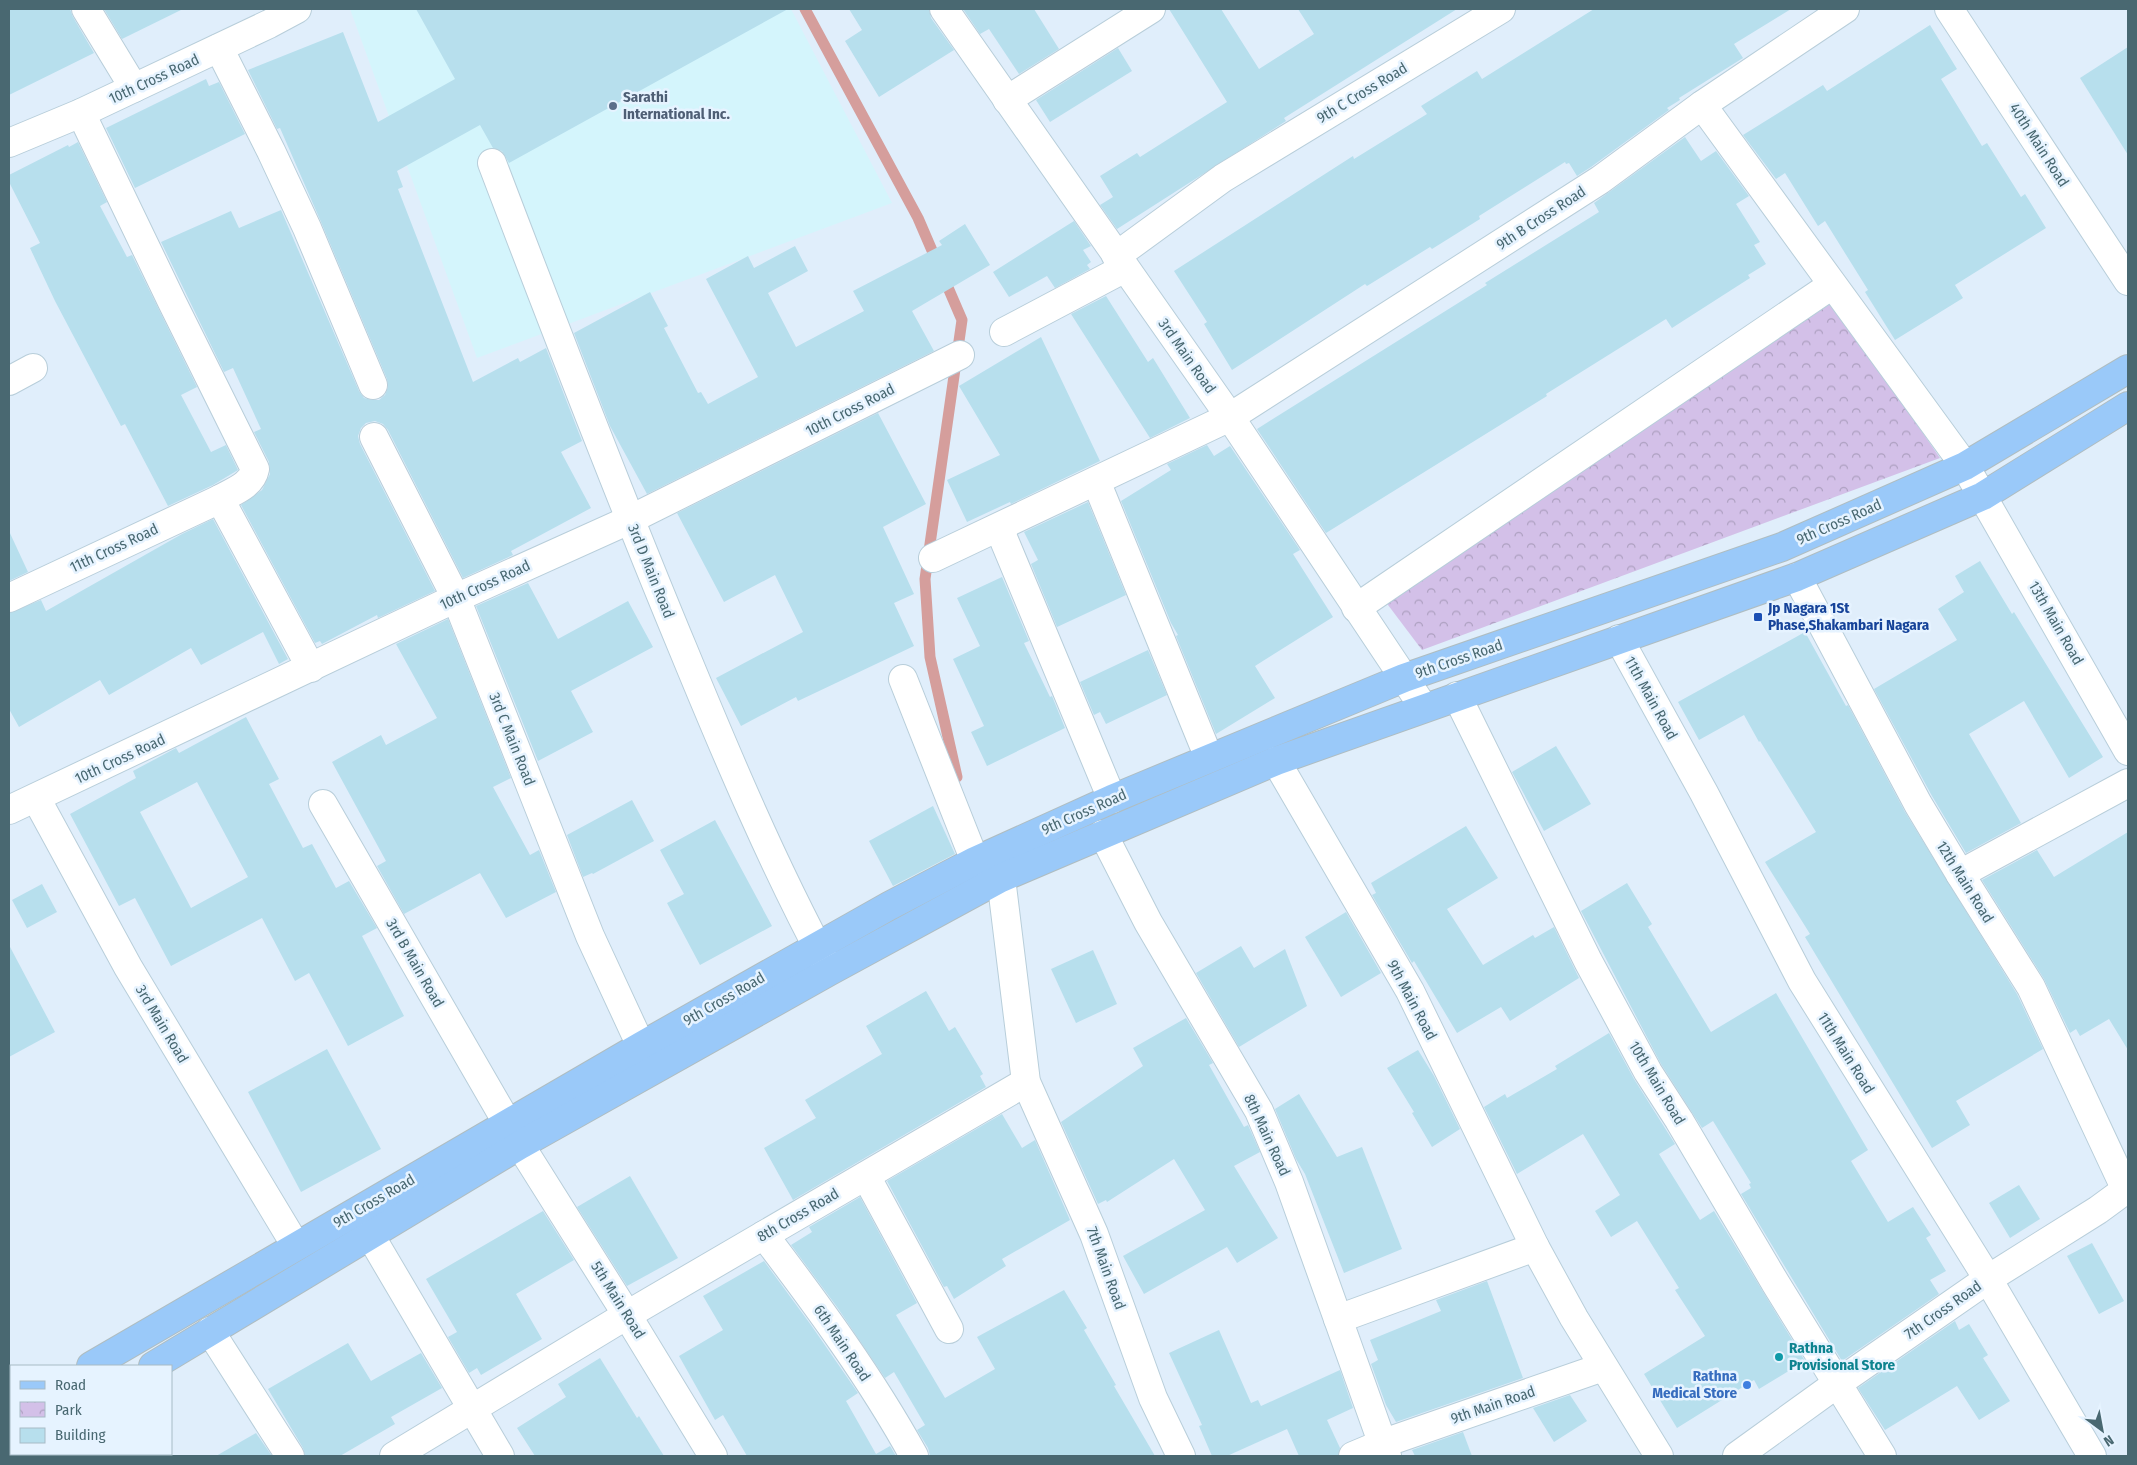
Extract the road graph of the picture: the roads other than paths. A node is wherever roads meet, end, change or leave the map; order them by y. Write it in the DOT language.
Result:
graph roads {
  1 [pos="86,9"];
  2 [pos="297,9"];
  3 [pos="944,9"];
  4 [pos="1152,9"];
  5 [pos="1501,9"];
  6 [pos="1845,9"];
  7 [pos="1949,9"];
  8 [pos="265,16"];
  9 [pos="219,48"];
  10 [pos="134,88"];
  11 [pos="1007,100"];
  12 [pos="1702,105"];
  13 [pos="81,113"];
  14 [pos="9,143"];
  15 [pos="492,164"];
  16 [pos="1121,262"];
  17 [pos="2128,281"];
  18 [pos="1832,285"];
  19 [pos="1004,332"];
  20 [pos="960,355"];
  21 [pos="33,368"];
  22 [pos="2128,369"];
  23 [pos="9,381"];
  24 [pos="373,385"];
  25 [pos="2128,406"];
  26 [pos="1230,417"];
  27 [pos="374,437"];
  28 [pos="1965,466"];
  29 [pos="1096,481"];
  30 [pos="1983,496"];
  31 [pos="220,499"];
  32 [pos="630,520"];
  33 [pos="999,528"];
  34 [pos="933,558"];
  35 [pos="1797,577"];
  36 [pos="9,598"];
  37 [pos="456,598"];
  38 [pos="1356,608"];
  39 [pos="1619,639"];
  40 [pos="311,668"];
  41 [pos="1404,678"];
  42 [pos="903,679"];
  43 [pos="1457,696"];
  44 [pos="1424,708"];
  45 [pos="2128,751"];
  46 [pos="1209,758"];
  47 [pos="1276,761"];
  48 [pos="2128,783"];
  49 [pos="36,798"];
  50 [pos="1112,799"];
  51 [pos="323,804"];
  52 [pos="9,810"];
  53 [pos="1103,834"];
  54 [pos="975,861"];
  55 [pos="1960,874"];
  56 [pos="1001,878"];
  57 [pos="816,946"];
  58 [pos="830,971"];
  59 [pos="641,1046"];
  60 [pos="1026,1082"];
  61 [pos="514,1134"];
  62 [pos="866,1176"];
  63 [pos="2127,1189"];
  64 [pos="370,1235"];
  65 [pos="764,1235"];
  66 [pos="296,1246"];
  67 [pos="1534,1247"];
  68 [pos="1988,1279"];
  69 [pos="627,1315"];
  70 [pos="1338,1319"];
  71 [pos="949,1328"];
  72 [pos="210,1331"];
  73 [pos="93,1365"];
  74 [pos="154,1365"];
  75 [pos="1603,1367"];
  76 [pos="1838,1383"];
  77 [pos="472,1408"];
  78 [pos="1385,1450"];
  79 [pos="290,1456"];
  80 [pos="394,1456"];
  81 [pos="500,1456"];
  82 [pos="713,1456"];
  83 [pos="914,1456"];
  84 [pos="1181,1456"];
  85 [pos="1353,1456"];
  86 [pos="1659,1456"];
  87 [pos="1737,1456"];
  88 [pos="1882,1456"];
  89 [pos="2092,1456"];
  1 -- 10 [label="street"];
  2 -- 8 [label="street, 10th Cross Road"];
  3 -- 11 [label="street, 3rd Main Road"];
  4 -- 11 [label="street"];
  5 -- 16 [label="street, 9th C Cross Road"];
  6 -- 12 [label="street, 9th B Cross Road"];
  7 -- 17 [label="street, 40th Main Road"];
  8 -- 9 [label="street, 10th Cross Road"];
  9 -- 10 [label="street, 10th Cross Road"];
  9 -- 24 [label="street"];
  10 -- 13 [label="street, 10th Cross Road"];
  11 -- 16 [label="street, 3rd Main Road"];
  12 -- 18 [label="street, 13th Main Road"];
  12 -- 26 [label="street, 9th B Cross Road"];
  13 -- 14 [label="street, 10th Cross Road"];
  13 -- 31 [label="street, 11th Cross Road"];
  15 -- 32 [label="street, 3rd D Main Road"];
  16 -- 19 [label="street, 9th C Cross Road"];
  16 -- 26 [label="street, 3rd Main Road"];
  18 -- 28 [label="street, 13th Main Road"];
  18 -- 38 [label="street"];
  20 -- 32 [label="street, 10th Cross Road"];
  21 -- 23 [label="street"];
  22 -- 28 [label="main road, 9th Cross Road"];
  25 -- 30 [label="main road, 9th Cross Road"];
  26 -- 29 [label="street, 9th B Cross Road"];
  26 -- 38 [label="street, 3rd Main Road"];
  27 -- 37 [label="street, 3rd C Main Road"];
  28 -- 30 [label="street, 13th Main Road"];
  28 -- 41 [label="main road, 9th Cross Road"];
  29 -- 33 [label="street, 9th B Cross Road"];
  29 -- 46 [label="street"];
  30 -- 35 [label="main road, 9th Cross Road"];
  30 -- 45 [label="street, 13th Main Road"];
  31 -- 36 [label="street, 11th Cross Road"];
  31 -- 40 [label="street"];
  32 -- 37 [label="street, 10th Cross Road"];
  32 -- 57 [label="street, 3rd D Main Road"];
  33 -- 34 [label="street, 9th B Cross Road"];
  33 -- 50 [label="street"];
  35 -- 39 [label="main road, 9th Cross Road"];
  35 -- 55 [label="street, 12th Main Road"];
  37 -- 40 [label="street, 10th Cross Road"];
  37 -- 59 [label="street, 3rd C Main Road"];
  38 -- 41 [label="street, 3rd Main Road"];
  39 -- 43 [label="main road, 9th Cross Road"];
  39 -- 68 [label="street, 11th Main Road"];
  40 -- 49 [label="street, 10th Cross Road"];
  41 -- 44 [label="street, 3rd Main Road"];
  41 -- 46 [label="main road, 9th Cross Road"];
  42 -- 54 [label="street"];
  43 -- 44 [label="main road, 9th Cross Road"];
  43 -- 76 [label="street, 10th Main Road"];
  44 -- 47 [label="main road, 9th Cross Road"];
  46 -- 50 [label="main road, 9th Cross Road"];
  47 -- 53 [label="main road, 9th Cross Road"];
  47 -- 67 [label="street, 9th Main Road"];
  48 -- 55 [label="street"];
  49 -- 52 [label="street, 10th Cross Road"];
  49 -- 66 [label="street, 3rd Main Road"];
  50 -- 54 [label="main road, 9th Cross Road"];
  51 -- 61 [label="street, 3rd B Main Road"];
  53 -- 56 [label="main road, 9th Cross Road"];
  53 -- 70 [label="street, 8th Main Road"];
  54 -- 57 [label="main road, 9th Cross Road"];
  55 -- 63 [label="street, 12th Main Road"];
  56 -- 58 [label="main road, 9th Cross Road"];
  56 -- 60 [label="street"];
  57 -- 58 [label="street, 3rd D Main Road"];
  57 -- 59 [label="main road, 9th Cross Road"];
  58 -- 61 [label="main road, 9th Cross Road"];
  59 -- 61 [label="main road, 9th Cross Road"];
  60 -- 62 [label="street, 8th Cross Road"];
  60 -- 84 [label="street, 7th Main Road"];
  61 -- 64 [label="main road, 9th Cross Road"];
  61 -- 66 [label="main road, 9th Cross Road"];
  61 -- 69 [label="street, 5th Main Road"];
  62 -- 65 [label="street, 8th Cross Road"];
  62 -- 71 [label="street"];
  63 -- 68 [label="street, 7th Cross Road"];
  64 -- 72 [label="main road, 9th Cross Road"];
  64 -- 77 [label="street"];
  65 -- 69 [label="street, 8th Cross Road"];
  65 -- 83 [label="street, 6th Main Road"];
  66 -- 73 [label="main road, 9th Cross Road"];
  67 -- 70 [label="street"];
  67 -- 75 [label="street, 9th Main Road"];
  68 -- 76 [label="street, 7th Cross Road"];
  68 -- 89 [label="street, 11th Main Road"];
  69 -- 77 [label="street, 8th Cross Road"];
  69 -- 82 [label="street, 5th Main Road"];
  70 -- 78 [label="street, 8th Main Road"];
  72 -- 74 [label="main road, 9th Cross Road"];
  72 -- 79 [label="street"];
  75 -- 78 [label="street, 9th Main Road"];
  75 -- 86 [label="street, 9th Main Road"];
  76 -- 87 [label="street, 7th Cross Road"];
  76 -- 88 [label="street, 10th Main Road"];
  77 -- 80 [label="street, 8th Cross Road"];
  77 -- 81 [label="street"];
  78 -- 85 [label="street, 9th Main Road"];
}
